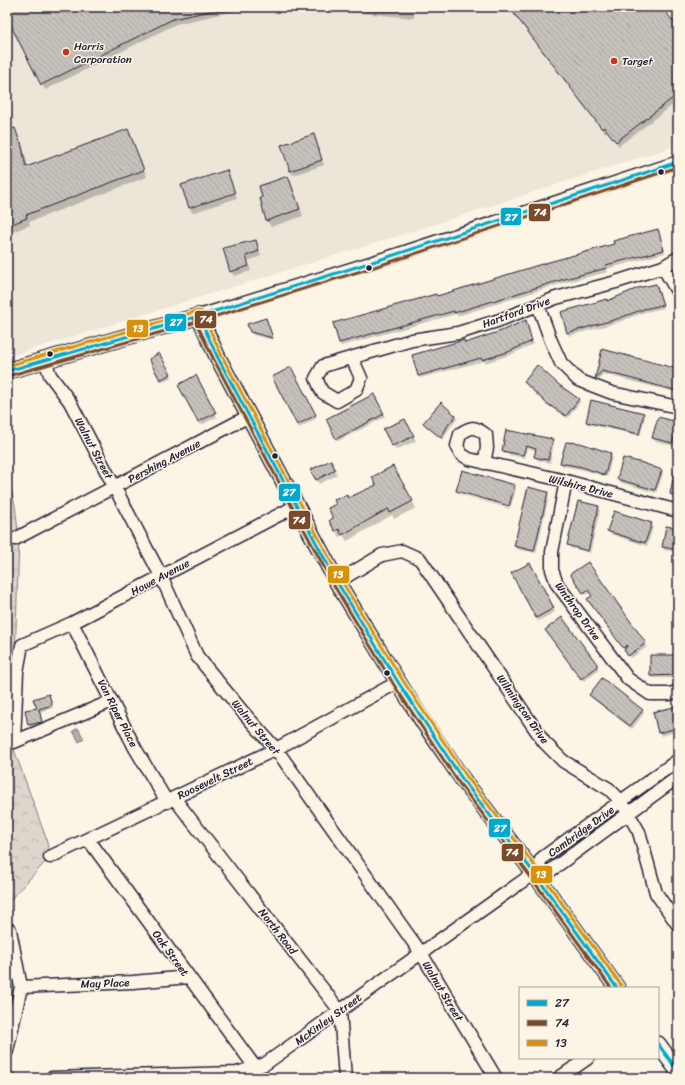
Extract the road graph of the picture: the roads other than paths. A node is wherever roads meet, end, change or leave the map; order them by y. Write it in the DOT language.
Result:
graph roads {
  1 [pos="678,162"];
  2 [pos="678,258"];
  3 [pos="663,267"];
  4 [pos="678,293"];
  5 [pos="538,305"];
  6 [pos="199,316"];
  7 [pos="352,358"];
  8 [pos="45,360"];
  9 [pos="7,371"];
  10 [pos="678,407"];
  11 [pos="249,416"];
  12 [pos="484,463"];
  13 [pos="566,481"];
  14 [pos="114,488"];
  15 [pos="296,506"];
  16 [pos="678,511"];
  17 [pos="15,539"];
  18 [pos="161,576"];
  19 [pos="337,582"];
  20 [pos="72,623"];
  21 [pos="398,682"];
  22 [pos="678,691"];
  23 [pos="112,701"];
  24 [pos="276,749"];
  25 [pos="678,760"];
  26 [pos="678,776"];
  27 [pos="170,800"];
  28 [pos="621,801"];
  29 [pos="628,812"];
  30 [pos="88,839"];
  31 [pos="50,857"];
  32 [pos="534,874"];
  33 [pos="678,925"];
  34 [pos="10,930"];
  35 [pos="421,953"];
  36 [pos="189,977"];
  37 [pos="21,987"];
  38 [pos="616,987"];
  39 [pos="340,1011"];
  40 [pos="659,1045"];
  41 [pos="7,1051"];
  42 [pos="587,1059"];
  43 [pos="255,1067"];
  44 [pos="678,1071"];
  45 [pos="51,1078"];
  46 [pos="345,1078"];
  47 [pos="496,1078"];
  48 [pos="559,1078"];
  1 -- 6 [label="street"];
  2 -- 3 [label="street, Hartford Drive"];
  3 -- 4 [label="street"];
  3 -- 5 [label="street, Hartford Drive"];
  5 -- 7 [label="street, Hartford Drive"];
  5 -- 10 [label="street"];
  6 -- 8 [label="main road"];
  6 -- 11 [label="main road"];
  8 -- 9 [label="main road"];
  8 -- 14 [label="street, Walnut Street"];
  11 -- 14 [label="street, Pershing Avenue"];
  11 -- 15 [label="main road"];
  12 -- 13 [label="street, Wilshire Drive"];
  13 -- 16 [label="street, Wilshire Drive"];
  13 -- 22 [label="street, Wnthrop Drive"];
  14 -- 17 [label="street, Pershing Avenue"];
  14 -- 18 [label="street, Walnut Street"];
  15 -- 18 [label="street, Howe Avenue"];
  15 -- 19 [label="main road"];
  18 -- 20 [label="street, Howe Avenue"];
  18 -- 24 [label="street, Walnut Street"];
  19 -- 21 [label="main road"];
  19 -- 28 [label="street, Wilmington Drive"];
  20 -- 23 [label="street, Van Riper Place"];
  20 -- 23 [label="street, Howe Avenue"];
  21 -- 24 [label="street, Roosevelt Street"];
  21 -- 32 [label="main road"];
  23 -- 27 [label="street, Van Riper Place"];
  24 -- 27 [label="street, Roosevelt Street"];
  24 -- 35 [label="street, Walnut Street"];
  25 -- 28 [label="street, Cambridge Drive"];
  26 -- 29 [label="street, Cambridge Drive"];
  27 -- 30 [label="street, Roosevelt Street"];
  27 -- 39 [label="street, North Road"];
  28 -- 29 [label="street, Wilmington Drive"];
  28 -- 32 [label="street, Cambridge Drive"];
  29 -- 32 [label="street, Cambridge Drive"];
  29 -- 33 [label="street, Wilmington Drive"];
  30 -- 31 [label="street, Roosevelt Street"];
  30 -- 36 [label="street, Oak Street"];
  32 -- 35 [label="street, McKinley Street"];
  32 -- 38 [label="main road"];
  34 -- 37 [label="street"];
  35 -- 39 [label="street, McKinley Street"];
  35 -- 47 [label="street, Walnut Street"];
  36 -- 37 [label="street, May Place"];
  36 -- 43 [label="street, Oak Street"];
  37 -- 41 [label="street"];
  39 -- 43 [label="street, McKinley Street"];
  39 -- 46 [label="street"];
  40 -- 44 [label="main road"];
  42 -- 48 [label="street"];
  43 -- 45 [label="street, McKinley Street"];
}
